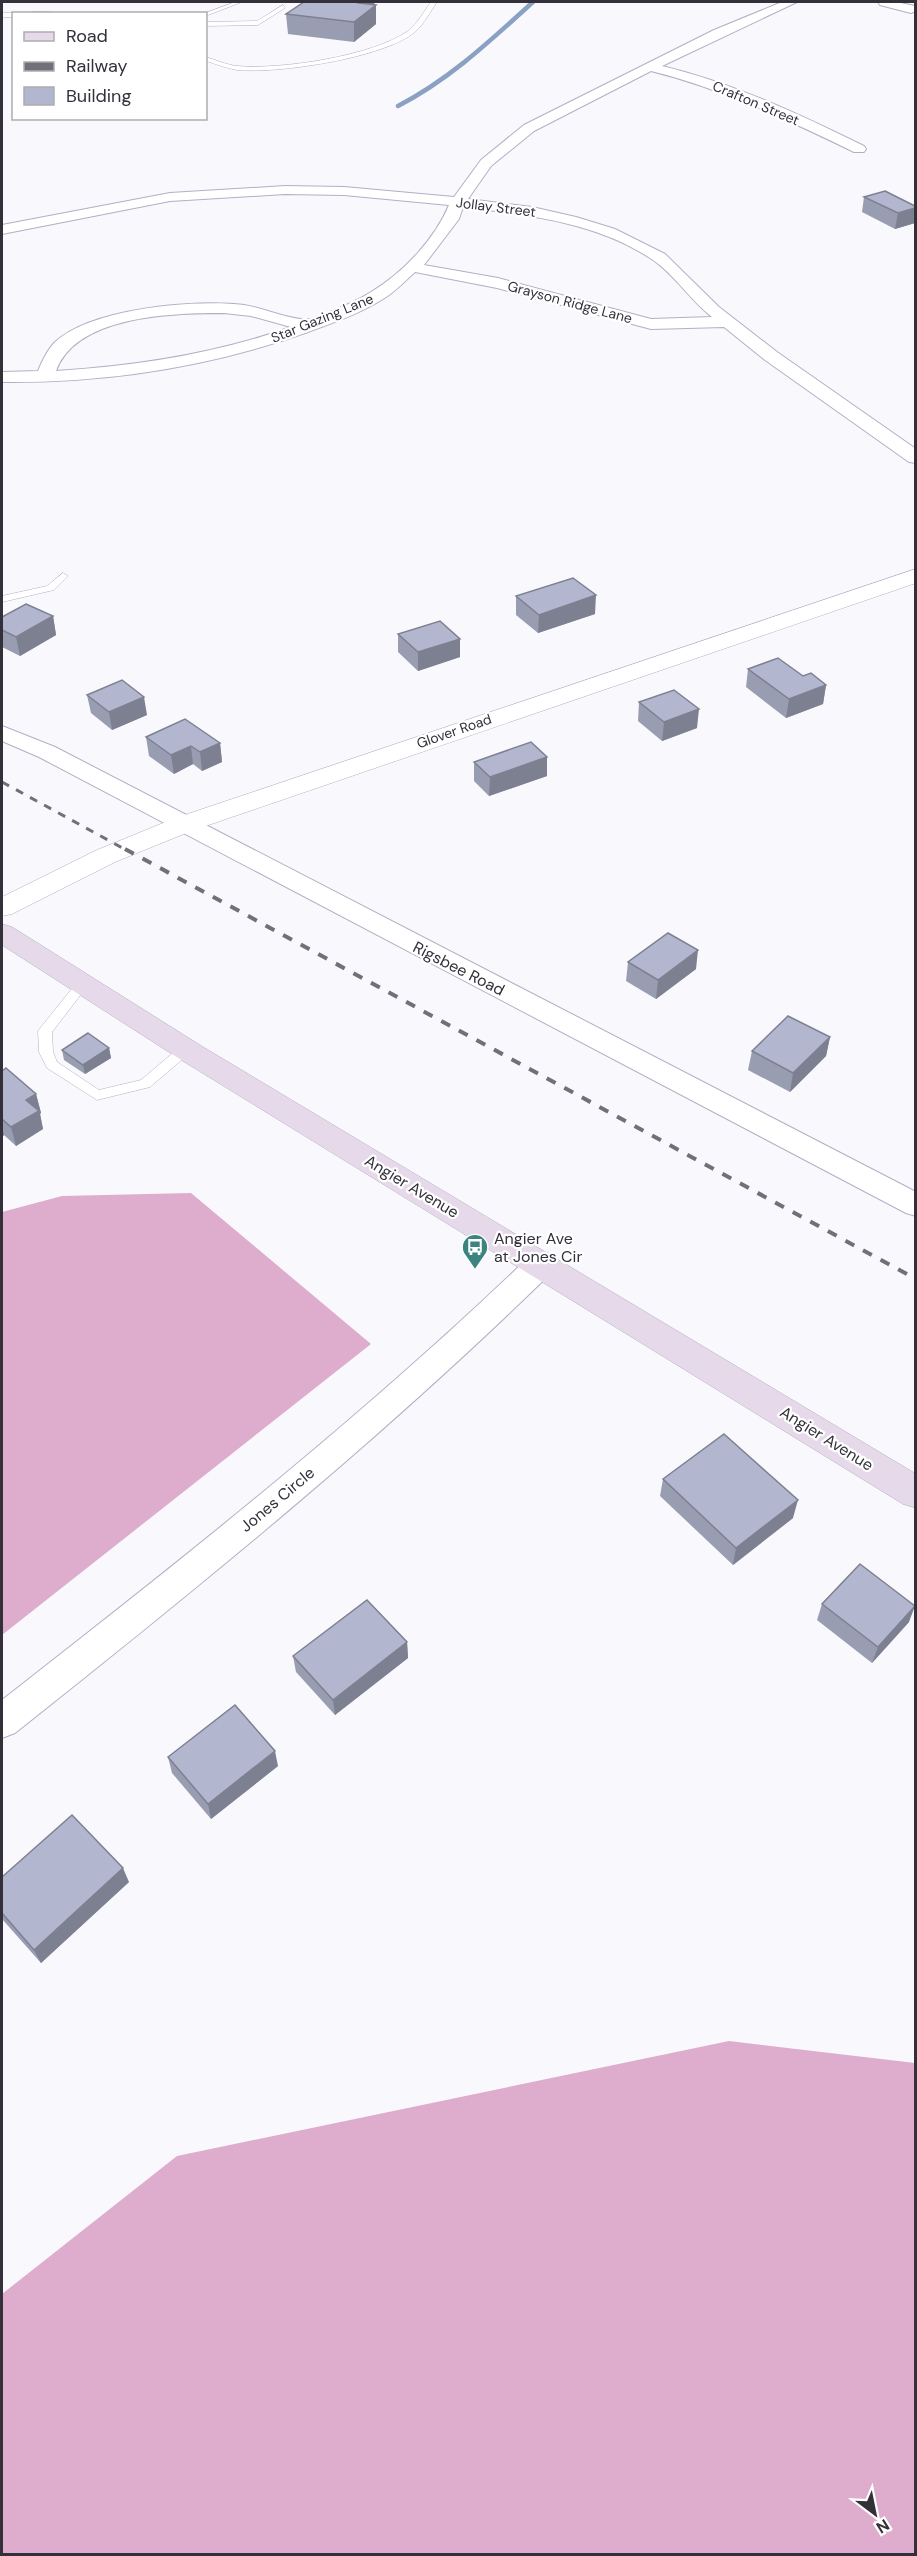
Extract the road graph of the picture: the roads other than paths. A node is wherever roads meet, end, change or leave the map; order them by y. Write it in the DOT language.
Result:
graph roads {
  1 [pos="239,2"];
  2 [pos="434,2"];
  3 [pos="791,2"];
  4 [pos="884,2"];
  5 [pos="283,7"];
  6 [pos="911,9"];
  7 [pos="207,14"];
  8 [pos="207,24"];
  9 [pos="207,59"];
  10 [pos="649,67"];
  11 [pos="859,149"];
  12 [pos="458,202"];
  13 [pos="2,229"];
  14 [pos="412,267"];
  15 [pos="728,322"];
  16 [pos="306,326"];
  17 [pos="45,376"];
  18 [pos="2,377"];
  19 [pos="915,458"];
  20 [pos="915,575"];
  21 [pos="63,576"];
  22 [pos="2,599"];
  23 [pos="2,733"];
  24 [pos="182,825"];
  25 [pos="2,908"];
  26 [pos="2,933"];
  27 [pos="83,984"];
  28 [pos="186,1049"];
  29 [pos="915,1205"];
  30 [pos="542,1263"];
  31 [pos="915,1493"];
  32 [pos="2,1721"];
  1 -- 7 [label="lane"];
  2 -- 9 [label="lane"];
  3 -- 10 [label="street, Star Gazing Lane"];
  4 -- 6 [label="street"];
  5 -- 8 [label="lane"];
  10 -- 11 [label="street, Crafton Street"];
  10 -- 12 [label="street, Star Gazing Lane"];
  12 -- 13 [label="street, Jollay Street"];
  12 -- 14 [label="street, Star Gazing Lane"];
  12 -- 15 [label="street, Jollay Street"];
  14 -- 15 [label="street, Grayson Ridge Lane"];
  14 -- 16 [label="street, Star Gazing Lane"];
  15 -- 19 [label="street, Jollay Street"];
  16 -- 17 [label="street, Star Gazing Lane"];
  16 -- 17 [label="street"];
  17 -- 18 [label="street, Star Gazing Lane"];
  20 -- 24 [label="street, Glover Road"];
  21 -- 22 [label="lane"];
  23 -- 24 [label="street, Rigsbee Road"];
  24 -- 25 [label="street, Glover Road"];
  24 -- 29 [label="street, Rigsbee Road"];
  26 -- 27 [label="main road, Angier Avenue"];
  27 -- 28 [label="main road, Angier Avenue"];
  27 -- 28 [label="lane"];
  28 -- 30 [label="main road, Angier Avenue"];
  30 -- 31 [label="main road, Angier Avenue"];
  30 -- 32 [label="street, Jones Circle"];
}
